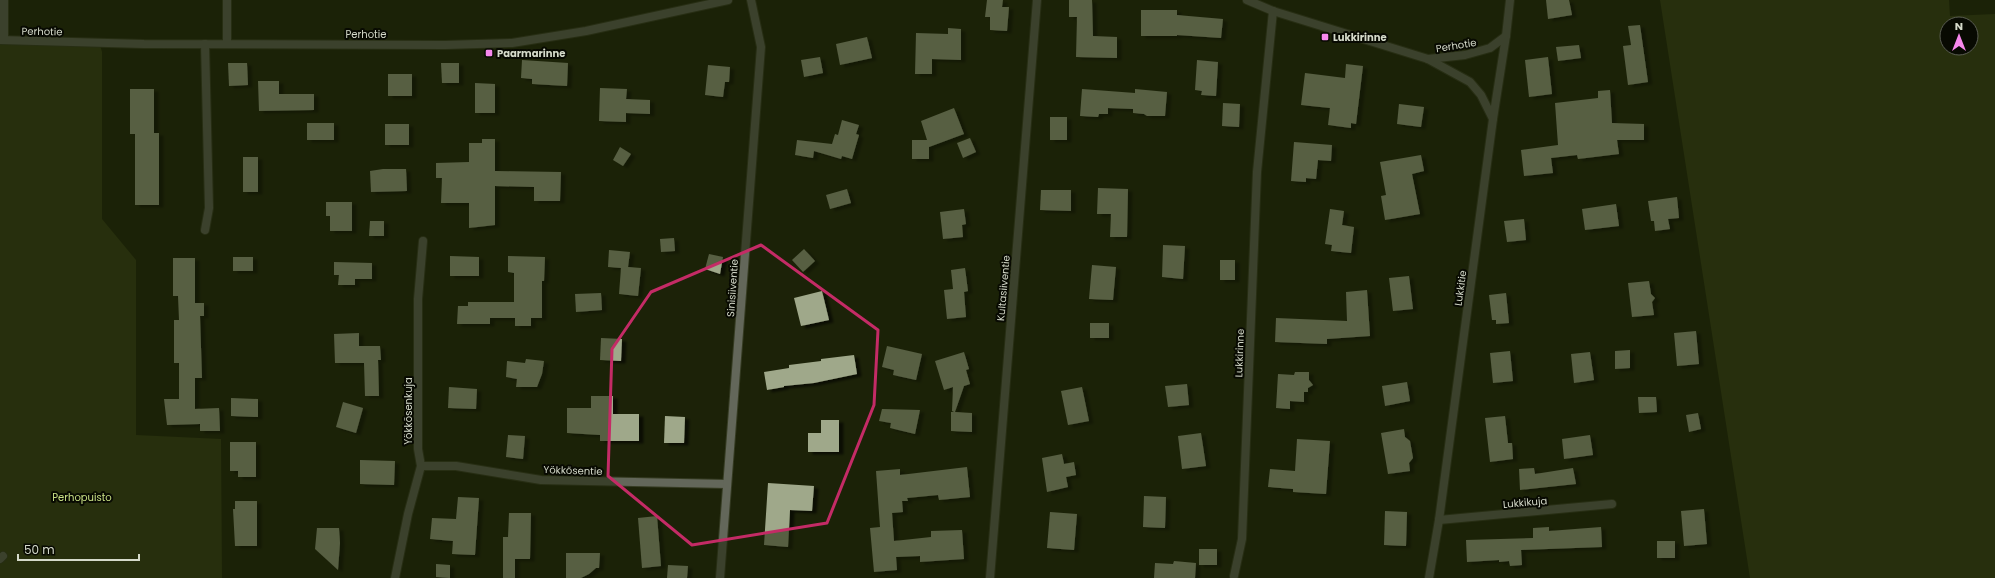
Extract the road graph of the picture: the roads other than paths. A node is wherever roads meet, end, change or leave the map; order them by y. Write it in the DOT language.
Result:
graph roads {
  1 [pos="4,0"];
  2 [pos="227,0"];
  3 [pos="728,0"];
  4 [pos="751,0"];
  5 [pos="1037,0"];
  6 [pos="1246,0"];
  7 [pos="1510,0"];
  8 [pos="1273,11"];
  9 [pos="1506,36"];
  10 [pos="2,40"];
  11 [pos="205,44"];
  12 [pos="227,44"];
  13 [pos="1428,59"];
  14 [pos="1493,119"];
  15 [pos="205,230"];
  16 [pos="423,241"];
  17 [pos="421,466"];
  18 [pos="726,484"];
  19 [pos="1612,504"];
  20 [pos="1439,520"];
  21 [pos="1234,576"];
  22 [pos="394,578"];
  23 [pos="720,578"];
  24 [pos="990,578"];
  25 [pos="1429,578"];
  1 -- 10 [label="street"];
  2 -- 12 [label="street"];
  3 -- 12 [label="street, Perhotie"];
  4 -- 18 [label="street, Sinisiiventie"];
  5 -- 24 [label="street, Kultasiiventie"];
  6 -- 8 [label="street, Perhotie"];
  7 -- 9 [label="street, Lukkitie"];
  8 -- 13 [label="street, Perhotie"];
  8 -- 21 [label="street, Lukkirinne"];
  9 -- 13 [label="street, Perhotie"];
  9 -- 14 [label="street, Lukkitie"];
  10 -- 11 [label="street, Perhotie"];
  11 -- 12 [label="street, Perhotie"];
  11 -- 15 [label="street"];
  13 -- 14 [label="street, Perhotie"];
  14 -- 20 [label="street, Lukkitie"];
  16 -- 17 [label="street, Yökkösenkuja"];
  17 -- 18 [label="street, Yökkösentie"];
  17 -- 22 [label="street, Yökkösenkuja"];
  18 -- 23 [label="street, Sinisiiventie"];
  19 -- 20 [label="street, Lukkikuja"];
  20 -- 25 [label="street, Lukkitie"];
}
